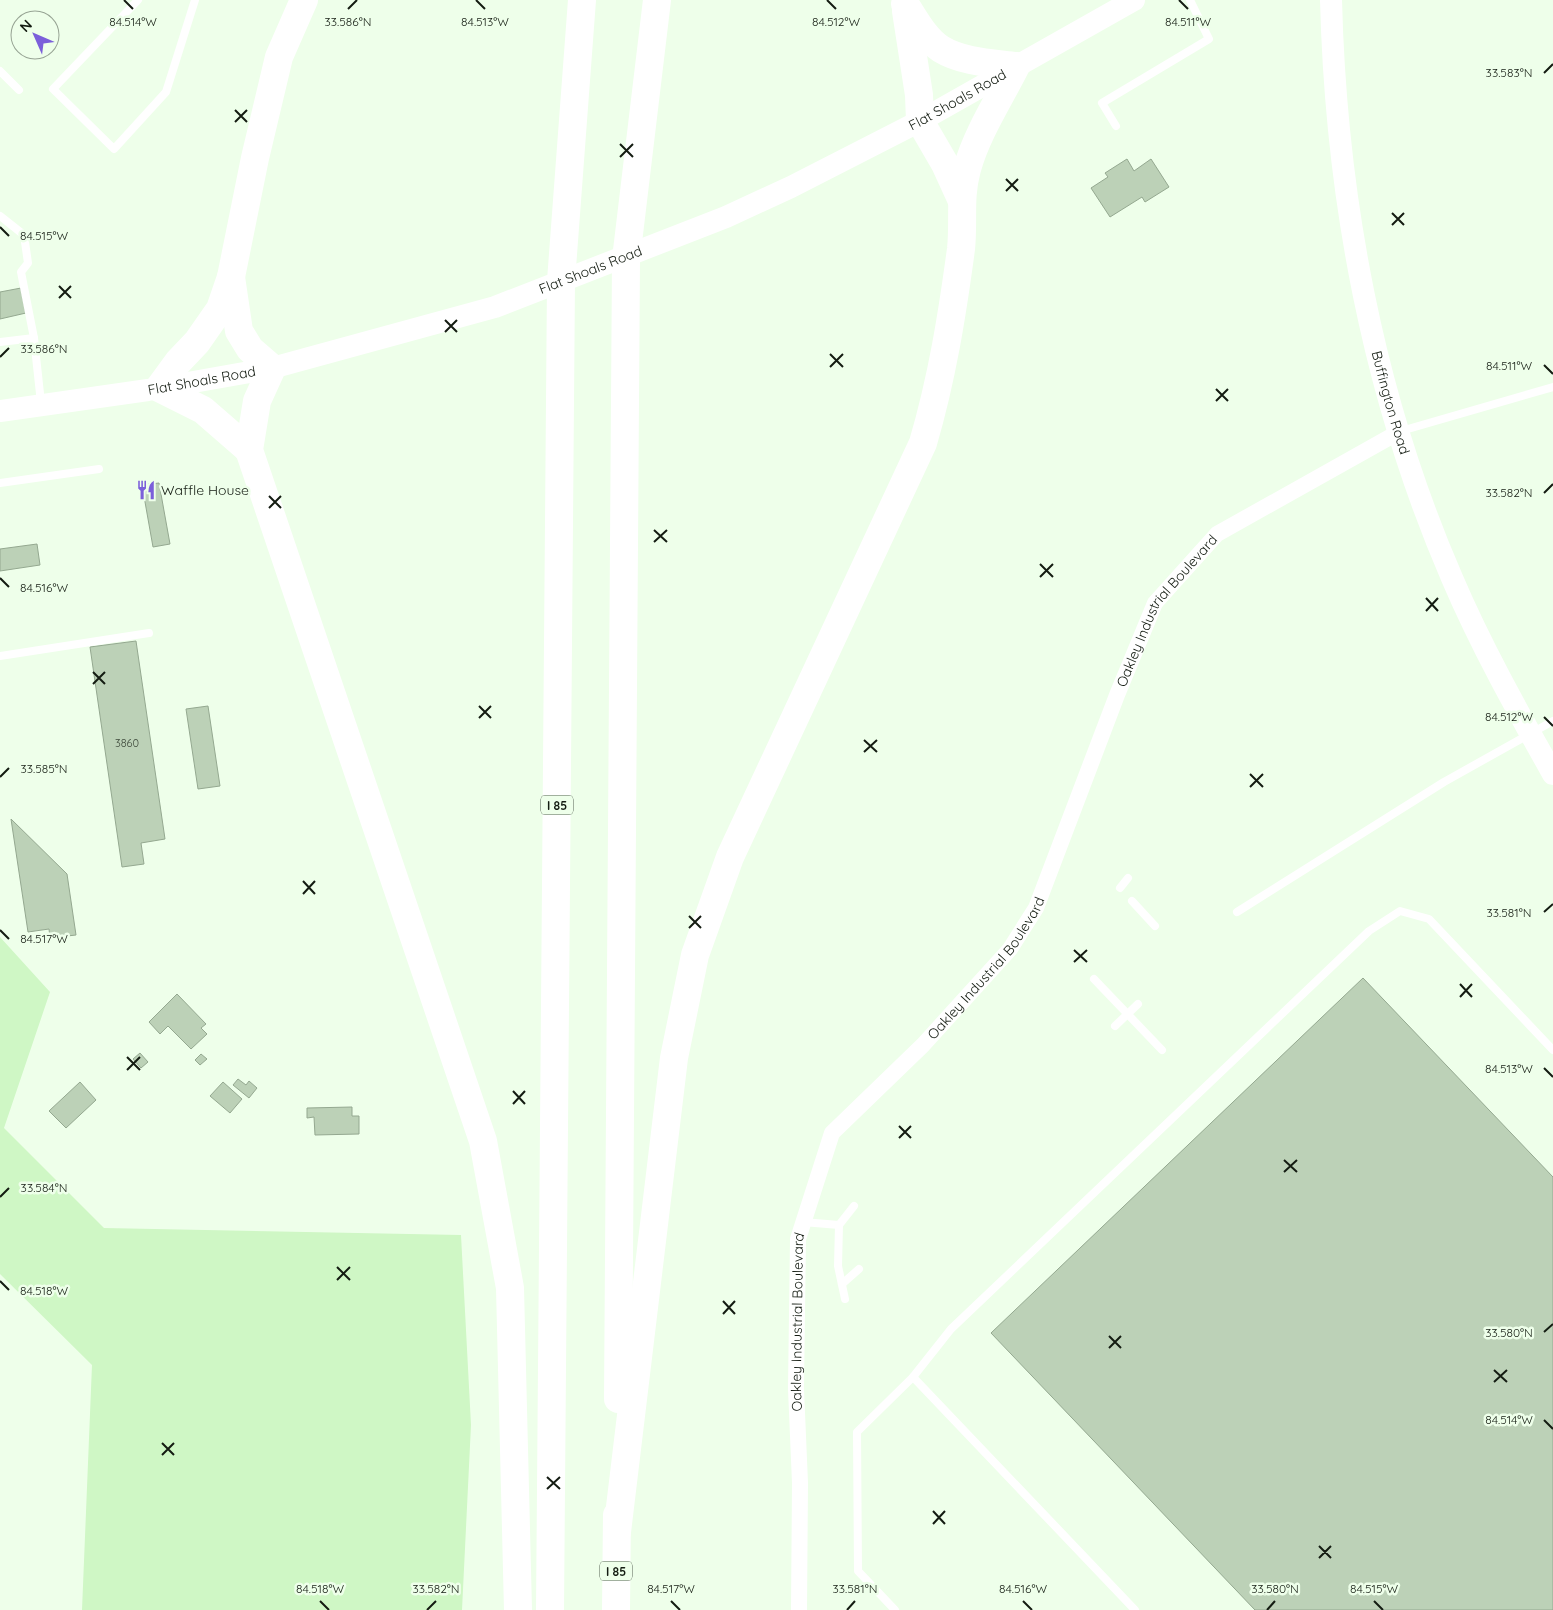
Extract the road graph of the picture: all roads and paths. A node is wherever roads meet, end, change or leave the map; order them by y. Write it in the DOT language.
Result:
graph roads {
  1 [pos="138,0"];
  2 [pos="195,0"];
  3 [pos="582,0"];
  4 [pos="657,0"];
  5 [pos="1134,0"];
  6 [pos="1190,0"];
  7 [pos="1331,0"];
  8 [pos="904,2"];
  9 [pos="297,5"];
  10 [pos="1016,66"];
  11 [pos="0,71"];
  12 [pos="19,90"];
  13 [pos="920,121"];
  14 [pos="1116,126"];
  15 [pos="961,199"];
  16 [pos="0,216"];
  17 [pos="231,278"];
  18 [pos="34,338"];
  19 [pos="0,342"];
  20 [pos="272,368"];
  21 [pos="1553,387"];
  22 [pos="159,388"];
  23 [pos="42,405"];
  24 [pos="0,411"];
  25 [pos="1399,432"];
  26 [pos="249,450"];
  27 [pos="99,469"];
  28 [pos="0,483"];
  29 [pos="149,633"];
  30 [pos="0,656"];
  31 [pos="1553,721"];
  32 [pos="1530,733"];
  33 [pos="1553,774"];
  34 [pos="1128,878"];
  35 [pos="1120,888"];
  36 [pos="1132,901"];
  37 [pos="1237,912"];
  38 [pos="1155,926"];
  39 [pos="1094,979"];
  40 [pos="1138,1004"];
  41 [pos="1128,1013"];
  42 [pos="1114,1026"];
  43 [pos="1162,1050"];
  44 [pos="1553,1050"];
  45 [pos="854,1206"];
  46 [pos="804,1222"];
  47 [pos="839,1225"];
  48 [pos="859,1269"];
  49 [pos="842,1284"];
  50 [pos="846,1299"];
  51 [pos="913,1377"];
  52 [pos="617,1532"];
  53 [pos="518,1610"];
  54 [pos="550,1610"];
  55 [pos="616,1610"];
  56 [pos="799,1610"];
  57 [pos="895,1610"];
  58 [pos="1135,1610"];
  1 -- 2 [label="lane"];
  3 -- 54 [label="highway, I 85"];
  4 -- 52 [label="highway, I 85"];
  5 -- 10 [label="street, Flat Shoals Road"];
  6 -- 14 [label="lane"];
  7 -- 25 [label="street, Buffington Road"];
  8 -- 10 [label="highway"];
  8 -- 13 [label="highway"];
  9 -- 17 [label="highway"];
  10 -- 13 [label="street, Flat Shoals Road"];
  10 -- 15 [label="highway"];
  11 -- 12 [label="lane"];
  13 -- 15 [label="highway"];
  13 -- 20 [label="street, Flat Shoals Road"];
  15 -- 52 [label="highway"];
  16 -- 18 [label="lane"];
  17 -- 20 [label="highway"];
  17 -- 22 [label="highway"];
  18 -- 19 [label="lane"];
  18 -- 23 [label="lane"];
  20 -- 22 [label="street, Flat Shoals Road"];
  20 -- 26 [label="highway"];
  21 -- 25 [label="lane"];
  22 -- 23 [label="street, Flat Shoals Road"];
  22 -- 26 [label="highway"];
  23 -- 24 [label="street, Flat Shoals Road"];
  25 -- 32 [label="street, Buffington Road"];
  25 -- 46 [label="street, Oakley Industrial Boulevard"];
  26 -- 53 [label="highway"];
  27 -- 28 [label="lane"];
  29 -- 30 [label="lane"];
  31 -- 32 [label="lane"];
  32 -- 33 [label="street, Buffington Road"];
  32 -- 37 [label="lane"];
  34 -- 35 [label="lane"];
  36 -- 38 [label="lane"];
  39 -- 41 [label="lane"];
  40 -- 41 [label="lane"];
  41 -- 42 [label="lane"];
  41 -- 43 [label="lane"];
  44 -- 51 [label="lane"];
  45 -- 47 [label="lane"];
  46 -- 47 [label="lane"];
  46 -- 56 [label="street, Oakley Industrial Boulevard"];
  47 -- 49 [label="lane"];
  48 -- 49 [label="lane"];
  49 -- 50 [label="lane"];
  51 -- 57 [label="lane"];
  51 -- 58 [label="lane"];
  52 -- 55 [label="highway, I 85"];
}
